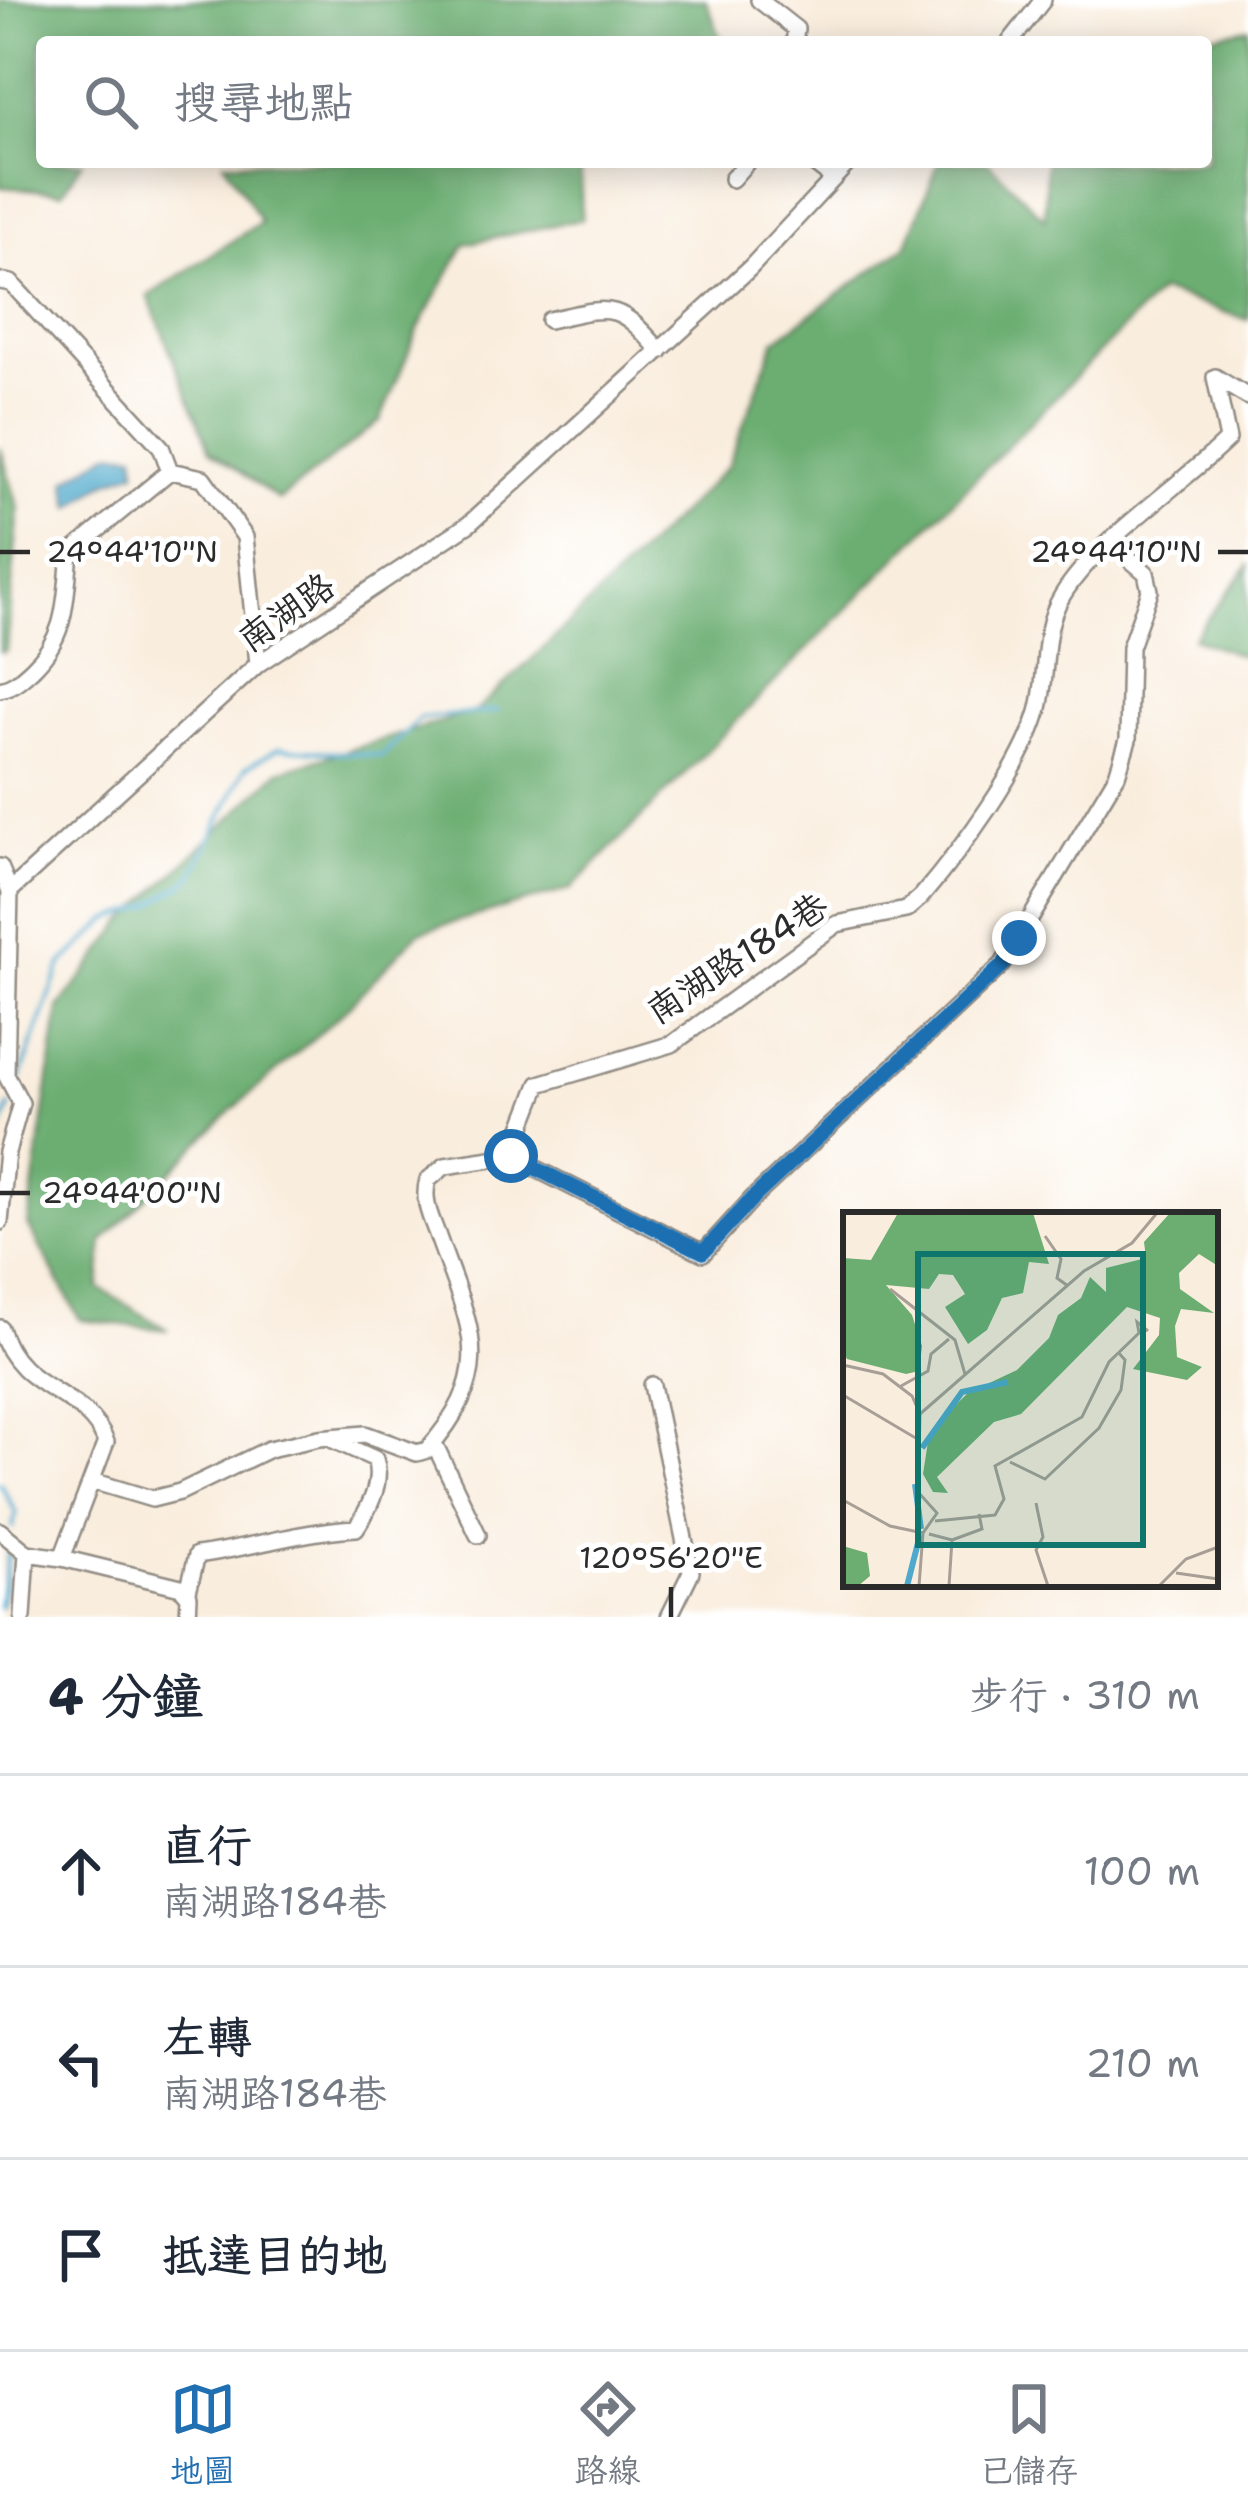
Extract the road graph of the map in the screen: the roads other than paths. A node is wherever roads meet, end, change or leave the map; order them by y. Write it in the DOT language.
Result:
graph roads {
  1 [pos="759,0"];
  2 [pos="1043,0"];
  3 [pos="795,36"];
  4 [pos="1015,36"];
  5 [pos="742,168"];
  6 [pos="820,168"];
  7 [pos="843,168"];
  8 [pos="833,178"];
  9 [pos="732,179"];
  10 [pos="0,281"];
  11 [pos="549,320"];
  12 [pos="660,351"];
  13 [pos="1248,397"];
  14 [pos="170,472"];
  15 [pos="1112,544"];
  16 [pos="258,664"];
  17 [pos="0,689"];
  18 [pos="0,867"];
  19 [pos="10,890"];
  20 [pos="3,1032"];
  21 [pos="511,1156"];
  22 [pos="0,1222"];
  23 [pos="0,1328"];
  24 [pos="652,1385"];
  25 [pos="325,1437"];
  26 [pos="434,1443"];
  27 [pos="92,1481"];
  28 [pos="0,1531"];
  29 [pos="478,1535"];
  30 [pos="27,1553"];
  31 [pos="62,1558"];
  32 [pos="188,1591"];
  33 [pos="23,1617"];
  34 [pos="188,1617"];
  35 [pos="669,1617"];
  1 -- 3 [label="street"];
  2 -- 4 [label="street"];
  5 -- 9 [label="street"];
  6 -- 8 [label="street"];
  7 -- 8 [label="street, 南湖路"];
  8 -- 12 [label="street, 南湖路"];
  10 -- 14 [label="street"];
  11 -- 12 [label="street"];
  12 -- 16 [label="street, 南湖路"];
  13 -- 15 [label="street, 南湖路184巷"];
  14 -- 16 [label="street"];
  14 -- 17 [label="street"];
  15 -- 21 [label="street, 南湖路184巷"];
  15 -- 21 [label="street"];
  16 -- 19 [label="street, 南湖路"];
  18 -- 19 [label="street"];
  19 -- 20 [label="street"];
  20 -- 22 [label="street"];
  21 -- 26 [label="street"];
  23 -- 27 [label="street"];
  24 -- 35 [label="street"];
  25 -- 26 [label="street"];
  25 -- 27 [label="street"];
  25 -- 32 [label="street"];
  26 -- 29 [label="street"];
  27 -- 31 [label="street"];
  28 -- 30 [label="street"];
  30 -- 31 [label="street"];
  30 -- 33 [label="street"];
  31 -- 32 [label="street"];
  32 -- 34 [label="street"];
}
